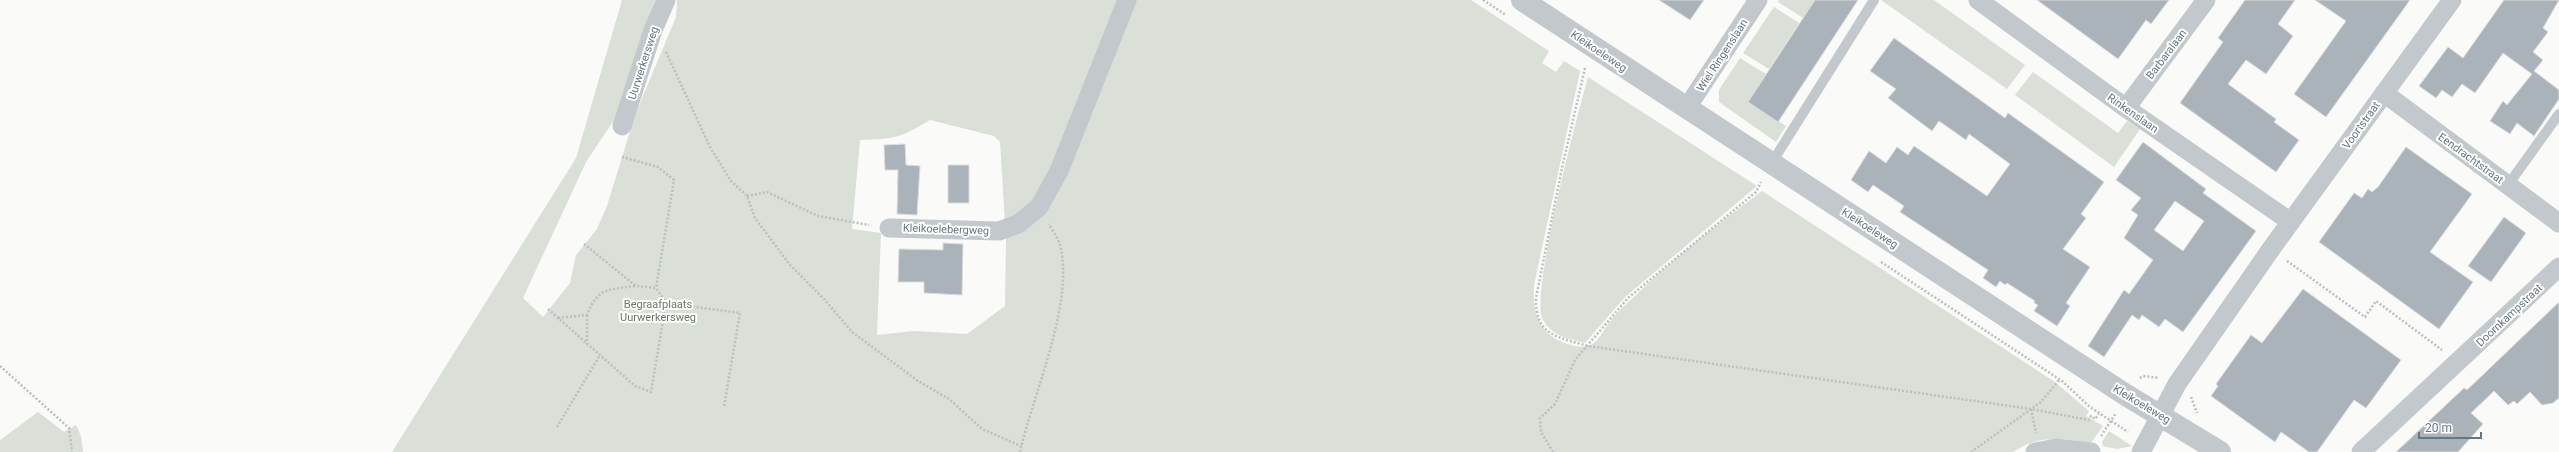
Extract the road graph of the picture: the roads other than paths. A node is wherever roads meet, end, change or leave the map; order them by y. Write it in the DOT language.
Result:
graph roads {
  1 [pos="666,0"];
  2 [pos="1127,0"];
  3 [pos="1522,0"];
  4 [pos="1758,0"];
  5 [pos="1874,0"];
  6 [pos="1978,0"];
  7 [pos="2206,0"];
  8 [pos="2452,0"];
  9 [pos="2384,93"];
  10 [pos="2126,108"];
  11 [pos="1686,109"];
  12 [pos="2559,114"];
  13 [pos="622,126"];
  14 [pos="1771,164"];
  15 [pos="2508,185"];
  16 [pos="2291,222"];
  17 [pos="2559,223"];
  18 [pos="890,228"];
  19 [pos="2559,267"];
  20 [pos="2160,415"];
  21 [pos="2035,452"];
  22 [pos="2091,452"];
  23 [pos="2141,452"];
  24 [pos="2220,452"];
  25 [pos="2361,452"];
  1 -- 13 [label="street, Uurwerkersweg"];
  2 -- 18 [label="street, Kleikoelebergweg"];
  3 -- 11 [label="street, Kleikoeleweg"];
  4 -- 11 [label="street, Wiel Ringenslaan"];
  5 -- 14 [label="lane"];
  6 -- 10 [label="street, Rinkenslaan"];
  7 -- 10 [label="street, Barbaralaan"];
  8 -- 9 [label="street, Voortstraat"];
  9 -- 15 [label="street, Eendrachtstraat"];
  9 -- 16 [label="street, Voortstraat"];
  10 -- 16 [label="street, Rinkenslaan"];
  11 -- 14 [label="street, Kleikoeleweg"];
  12 -- 15 [label="lane"];
  14 -- 20 [label="street, Kleikoeleweg"];
  15 -- 17 [label="street, Eendrachtstraat"];
  16 -- 20 [label="street, Voortstraat"];
  19 -- 25 [label="street, Doornkampstraat"];
  20 -- 23 [label="street, Voortstraat"];
  20 -- 24 [label="street, Kleikoeleweg"];
  21 -- 22 [label="street"];
}
